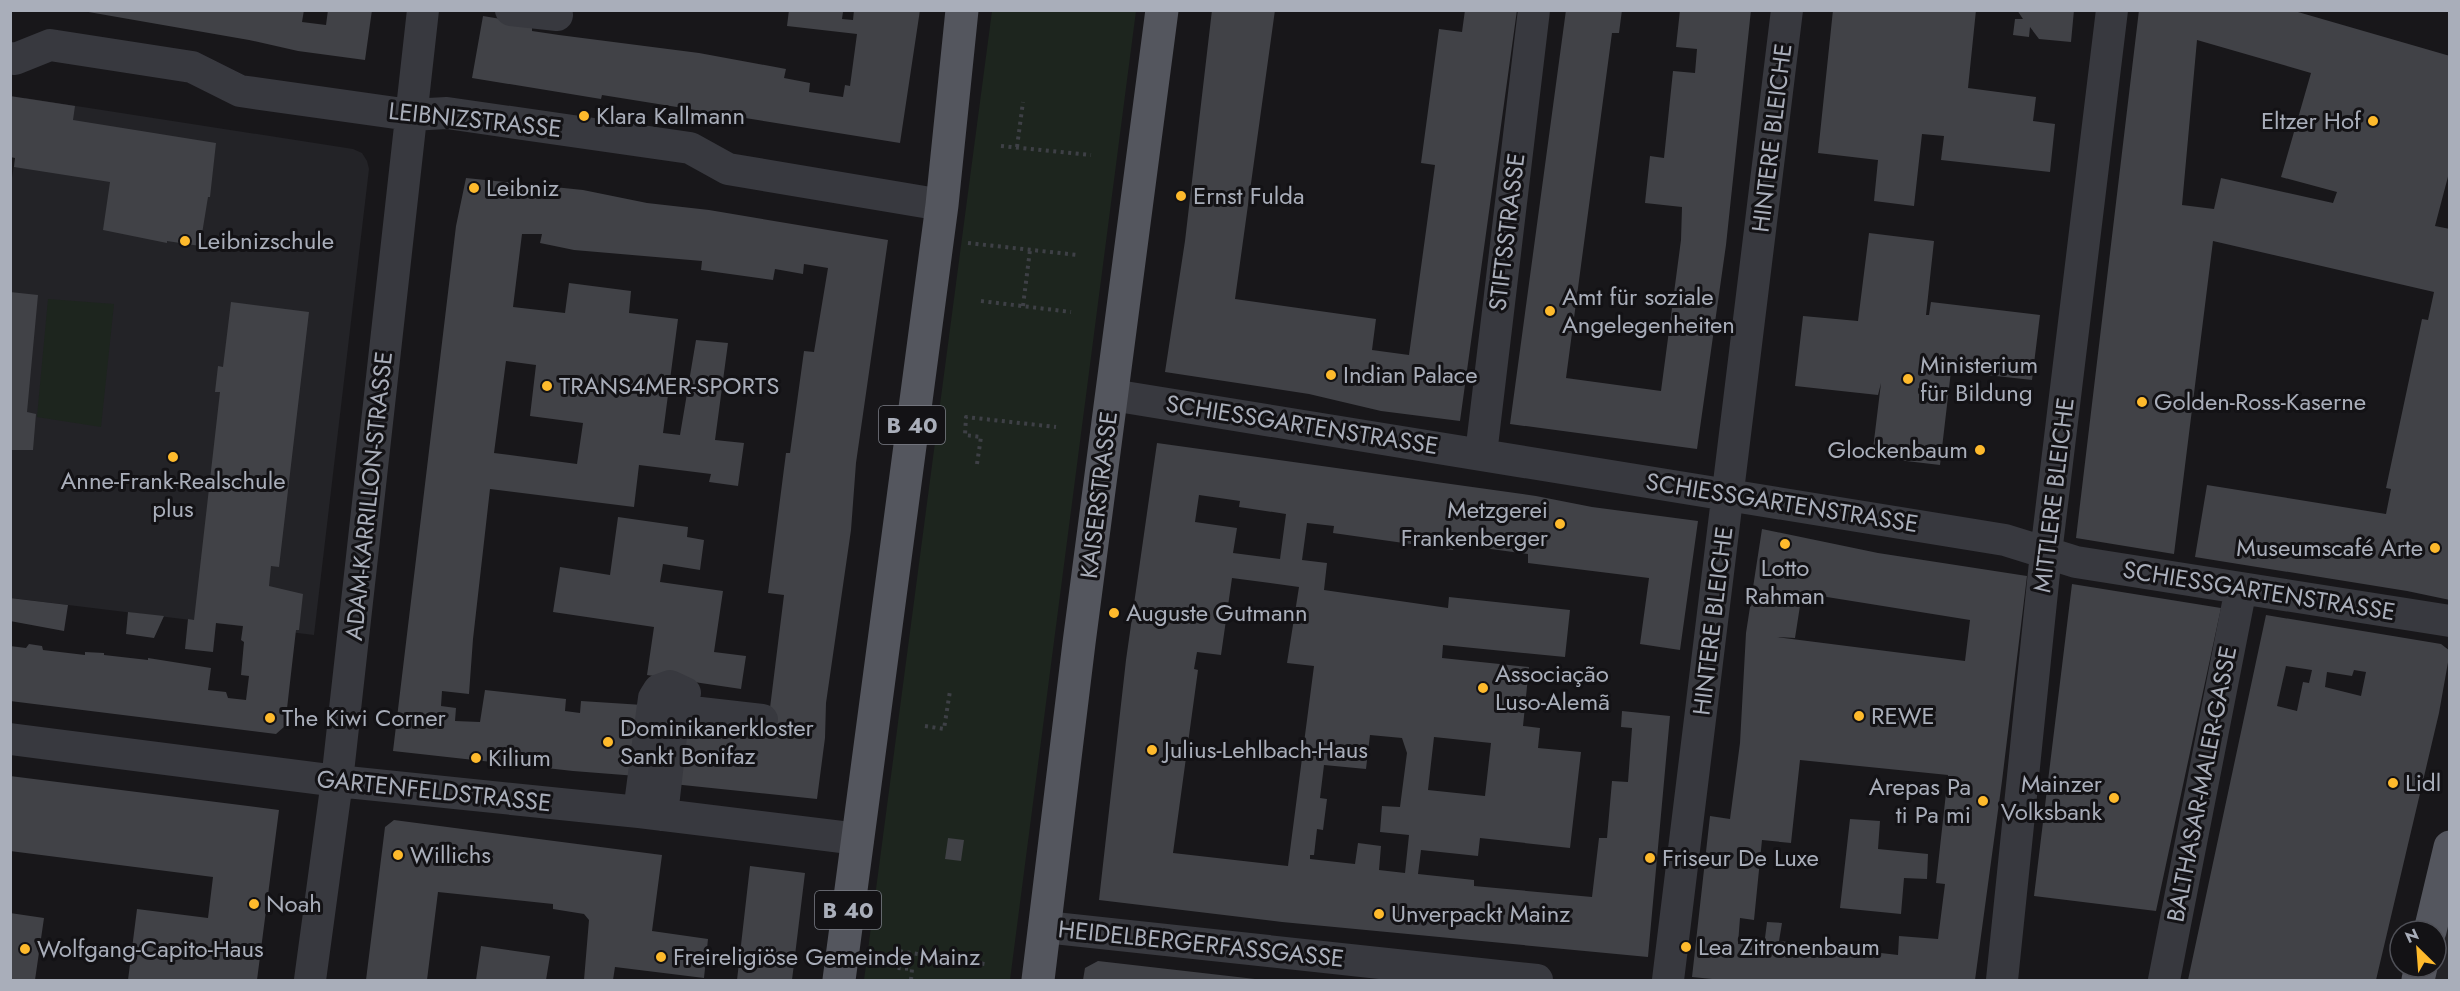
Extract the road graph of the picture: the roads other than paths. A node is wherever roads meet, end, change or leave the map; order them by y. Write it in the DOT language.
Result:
graph roads {
  1 [pos="423,10"];
  2 [pos="511,10"];
  3 [pos="962,10"];
  4 [pos="1162,10"];
  5 [pos="1534,10"];
  6 [pos="1787,10"];
  7 [pos="2112,10"];
  8 [pos="557,15"];
  9 [pos="10,58"];
  10 [pos="410,116"];
  11 [pos="942,205"];
  12 [pos="1112,395"];
  13 [pos="1481,454"];
  14 [pos="1729,495"];
  15 [pos="2046,554"];
  16 [pos="2241,588"];
  17 [pos="2450,621"];
  18 [pos="685,693"];
  19 [pos="762,720"];
  20 [pos="10,739"];
  21 [pos="337,781"];
  22 [pos="650,813"];
  23 [pos="858,839"];
  24 [pos="2450,847"];
  25 [pos="2433,919"];
  26 [pos="1045,927"];
  27 [pos="310,981"];
  28 [pos="839,981"];
  29 [pos="1038,981"];
  30 [pos="1537,981"];
  31 [pos="1668,981"];
  32 [pos="2002,981"];
  33 [pos="2164,981"];
  1 -- 10 [label="street, ADAM-KARRILLON-STRASSE"];
  2 -- 8 [label="street"];
  3 -- 11 [label="main road, B 40"];
  4 -- 12 [label="main road, KAISERSTRASSE"];
  5 -- 13 [label="street, STIFTSSTRASSE"];
  6 -- 14 [label="street, HINTERE BLEICHE"];
  7 -- 15 [label="street, MITTLERE BLEICHE"];
  9 -- 10 [label="street, LEIBNIZSTRASSE"];
  10 -- 11 [label="street, LEIBNIZSTRASSE"];
  10 -- 21 [label="street, ADAM-KARRILLON-STRASSE"];
  11 -- 23 [label="main road, B 40"];
  12 -- 13 [label="street, SCHIESSGARTENSTRASSE"];
  12 -- 26 [label="main road, KAISERSTRASSE"];
  13 -- 14 [label="street, SCHIESSGARTENSTRASSE"];
  14 -- 15 [label="street, SCHIESSGARTENSTRASSE"];
  14 -- 31 [label="street, HINTERE BLEICHE"];
  15 -- 16 [label="street, SCHIESSGARTENSTRASSE"];
  15 -- 32 [label="street, MITTLERE BLEICHE"];
  16 -- 17 [label="street, SCHIESSGARTENSTRASSE"];
  16 -- 33 [label="street, BALTHASAR-MALER-GASSE"];
  18 -- 22 [label="street"];
  19 -- 22 [label="street"];
  20 -- 21 [label="street, GARTENFELDSTRASSE"];
  21 -- 22 [label="street, GARTENFELDSTRASSE"];
  21 -- 27 [label="street, ADAM-KARRILLON-STRASSE"];
  22 -- 23 [label="street, GARTENFELDSTRASSE"];
  23 -- 28 [label="main road, B 40"];
  24 -- 25 [label="main road"];
  26 -- 29 [label="main road, KAISERSTRASSE"];
  26 -- 30 [label="street, HEIDELBERGERFASSGASSE"];
}
